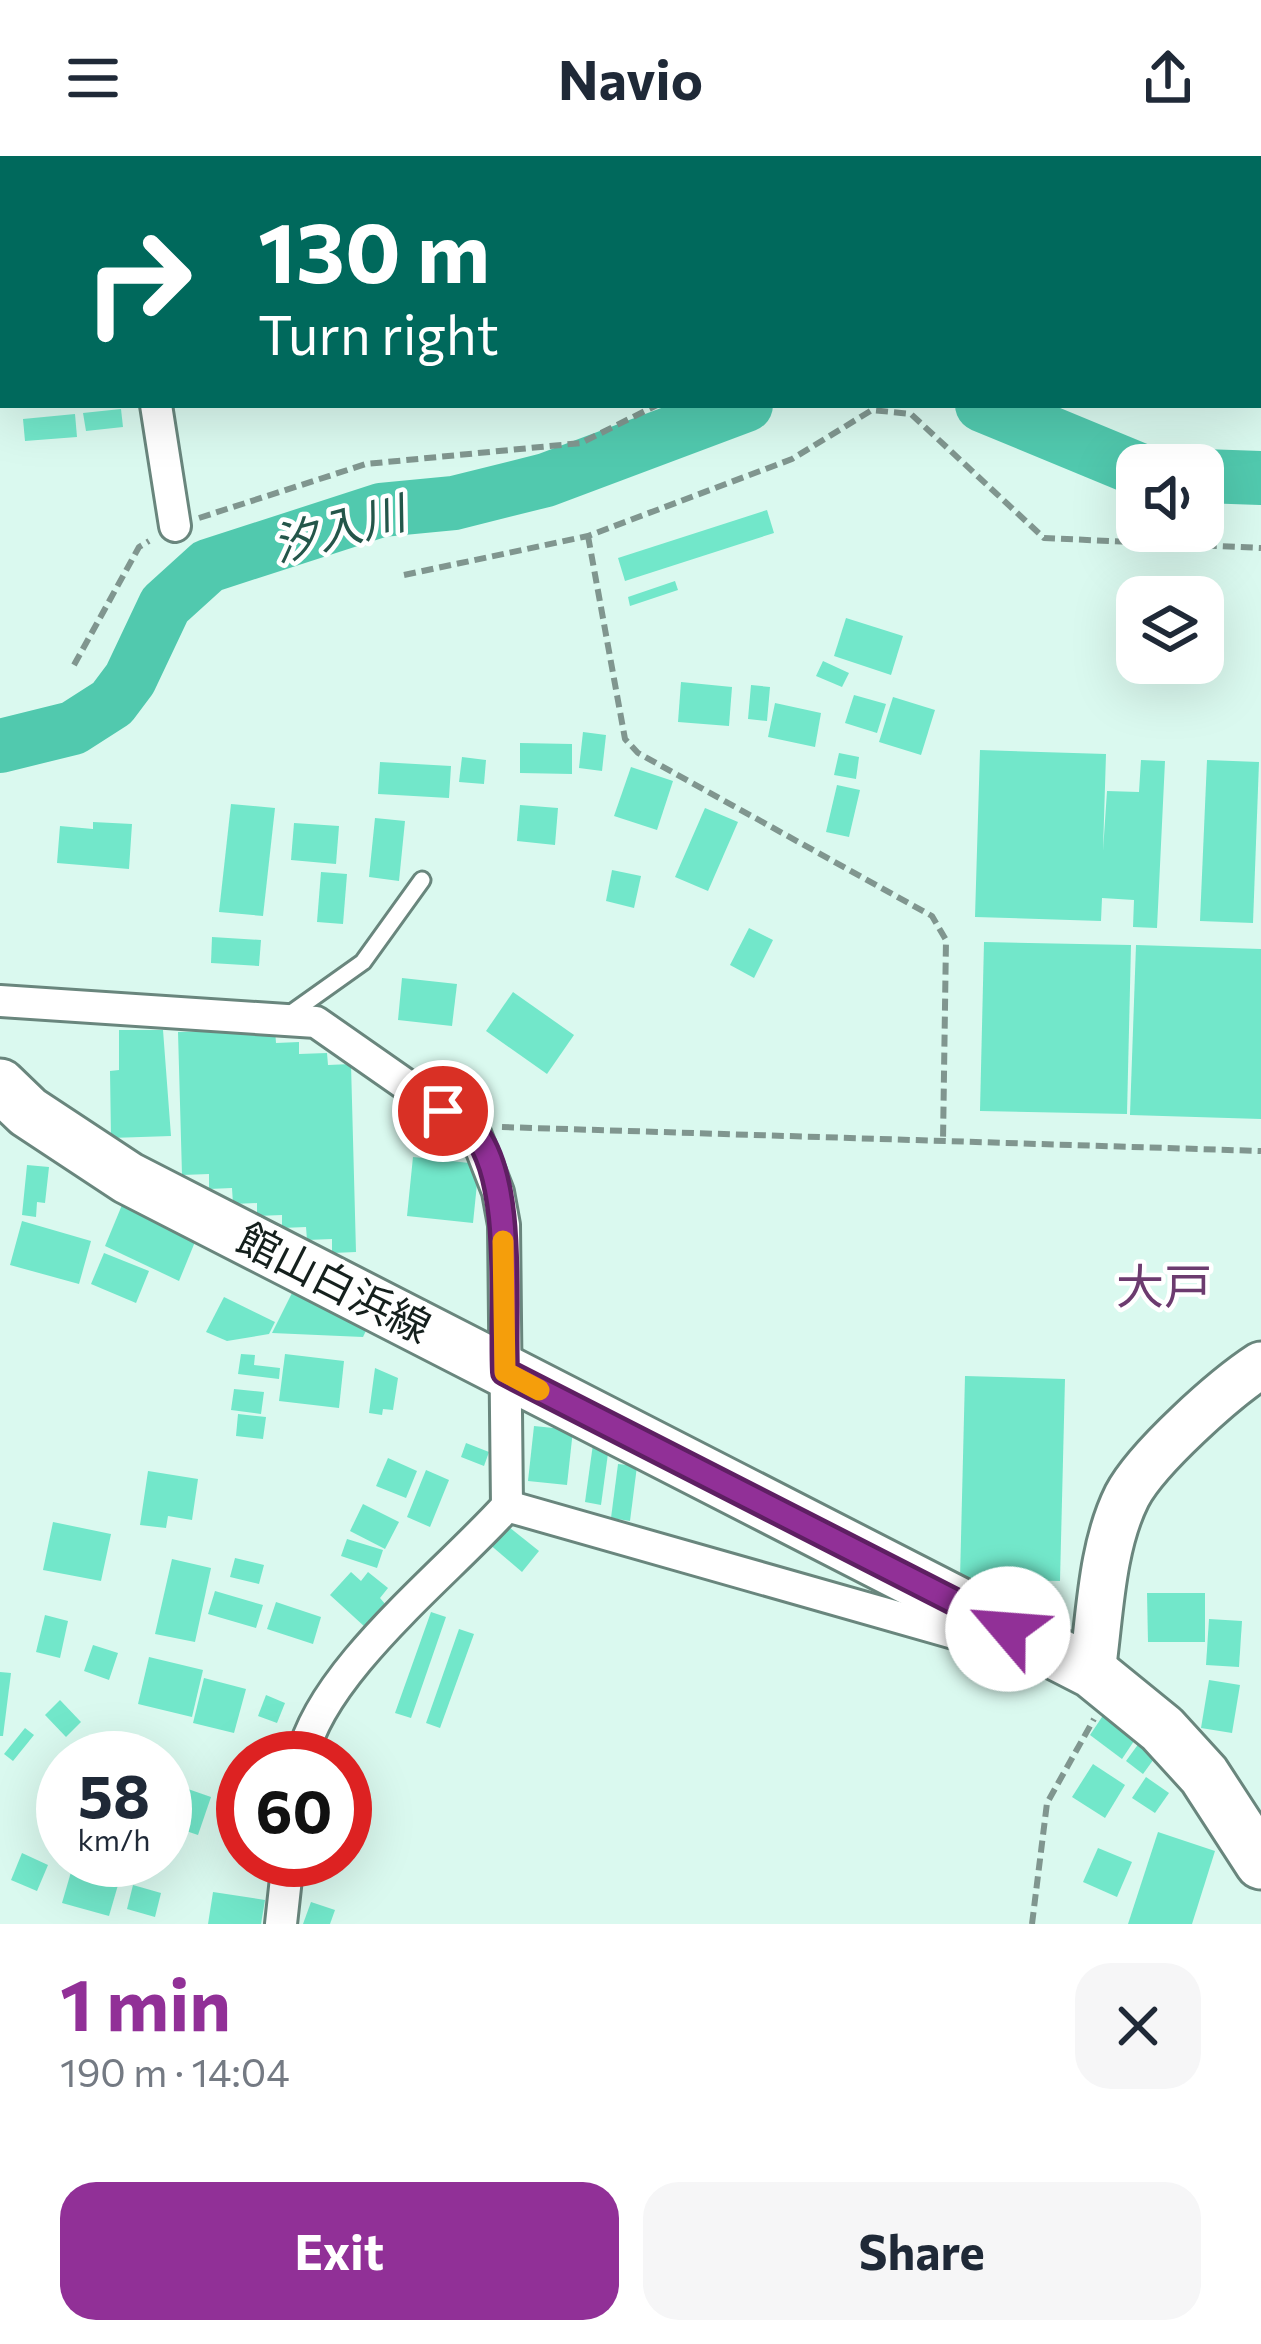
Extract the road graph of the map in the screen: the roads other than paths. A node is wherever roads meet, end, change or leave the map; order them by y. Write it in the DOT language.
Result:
graph roads {
  1 [pos="156,408"];
  2 [pos="175,526"];
  3 [pos="422,880"];
  4 [pos="0,1001"];
  5 [pos="285,1018"];
  6 [pos="0,1085"];
  7 [pos="1261,1365"];
  8 [pos="505,1372"];
  9 [pos="506,1506"];
  10 [pos="1101,1681"];
  11 [pos="309,1731"];
  12 [pos="1261,1863"];
  13 [pos="285,1887"];
  14 [pos="281,1924"];
  1 -- 2 [label="street"];
  3 -- 5 [label="lane"];
  4 -- 5 [label="street"];
  5 -- 8 [label="street"];
  6 -- 8 [label="main road, 館山白浜線"];
  7 -- 10 [label="street"];
  8 -- 9 [label="street"];
  8 -- 10 [label="main road, 館山白浜線"];
  9 -- 10 [label="street"];
  9 -- 11 [label="street"];
  10 -- 12 [label="main road, 館山白浜線"];
  13 -- 14 [label="street"];
}
